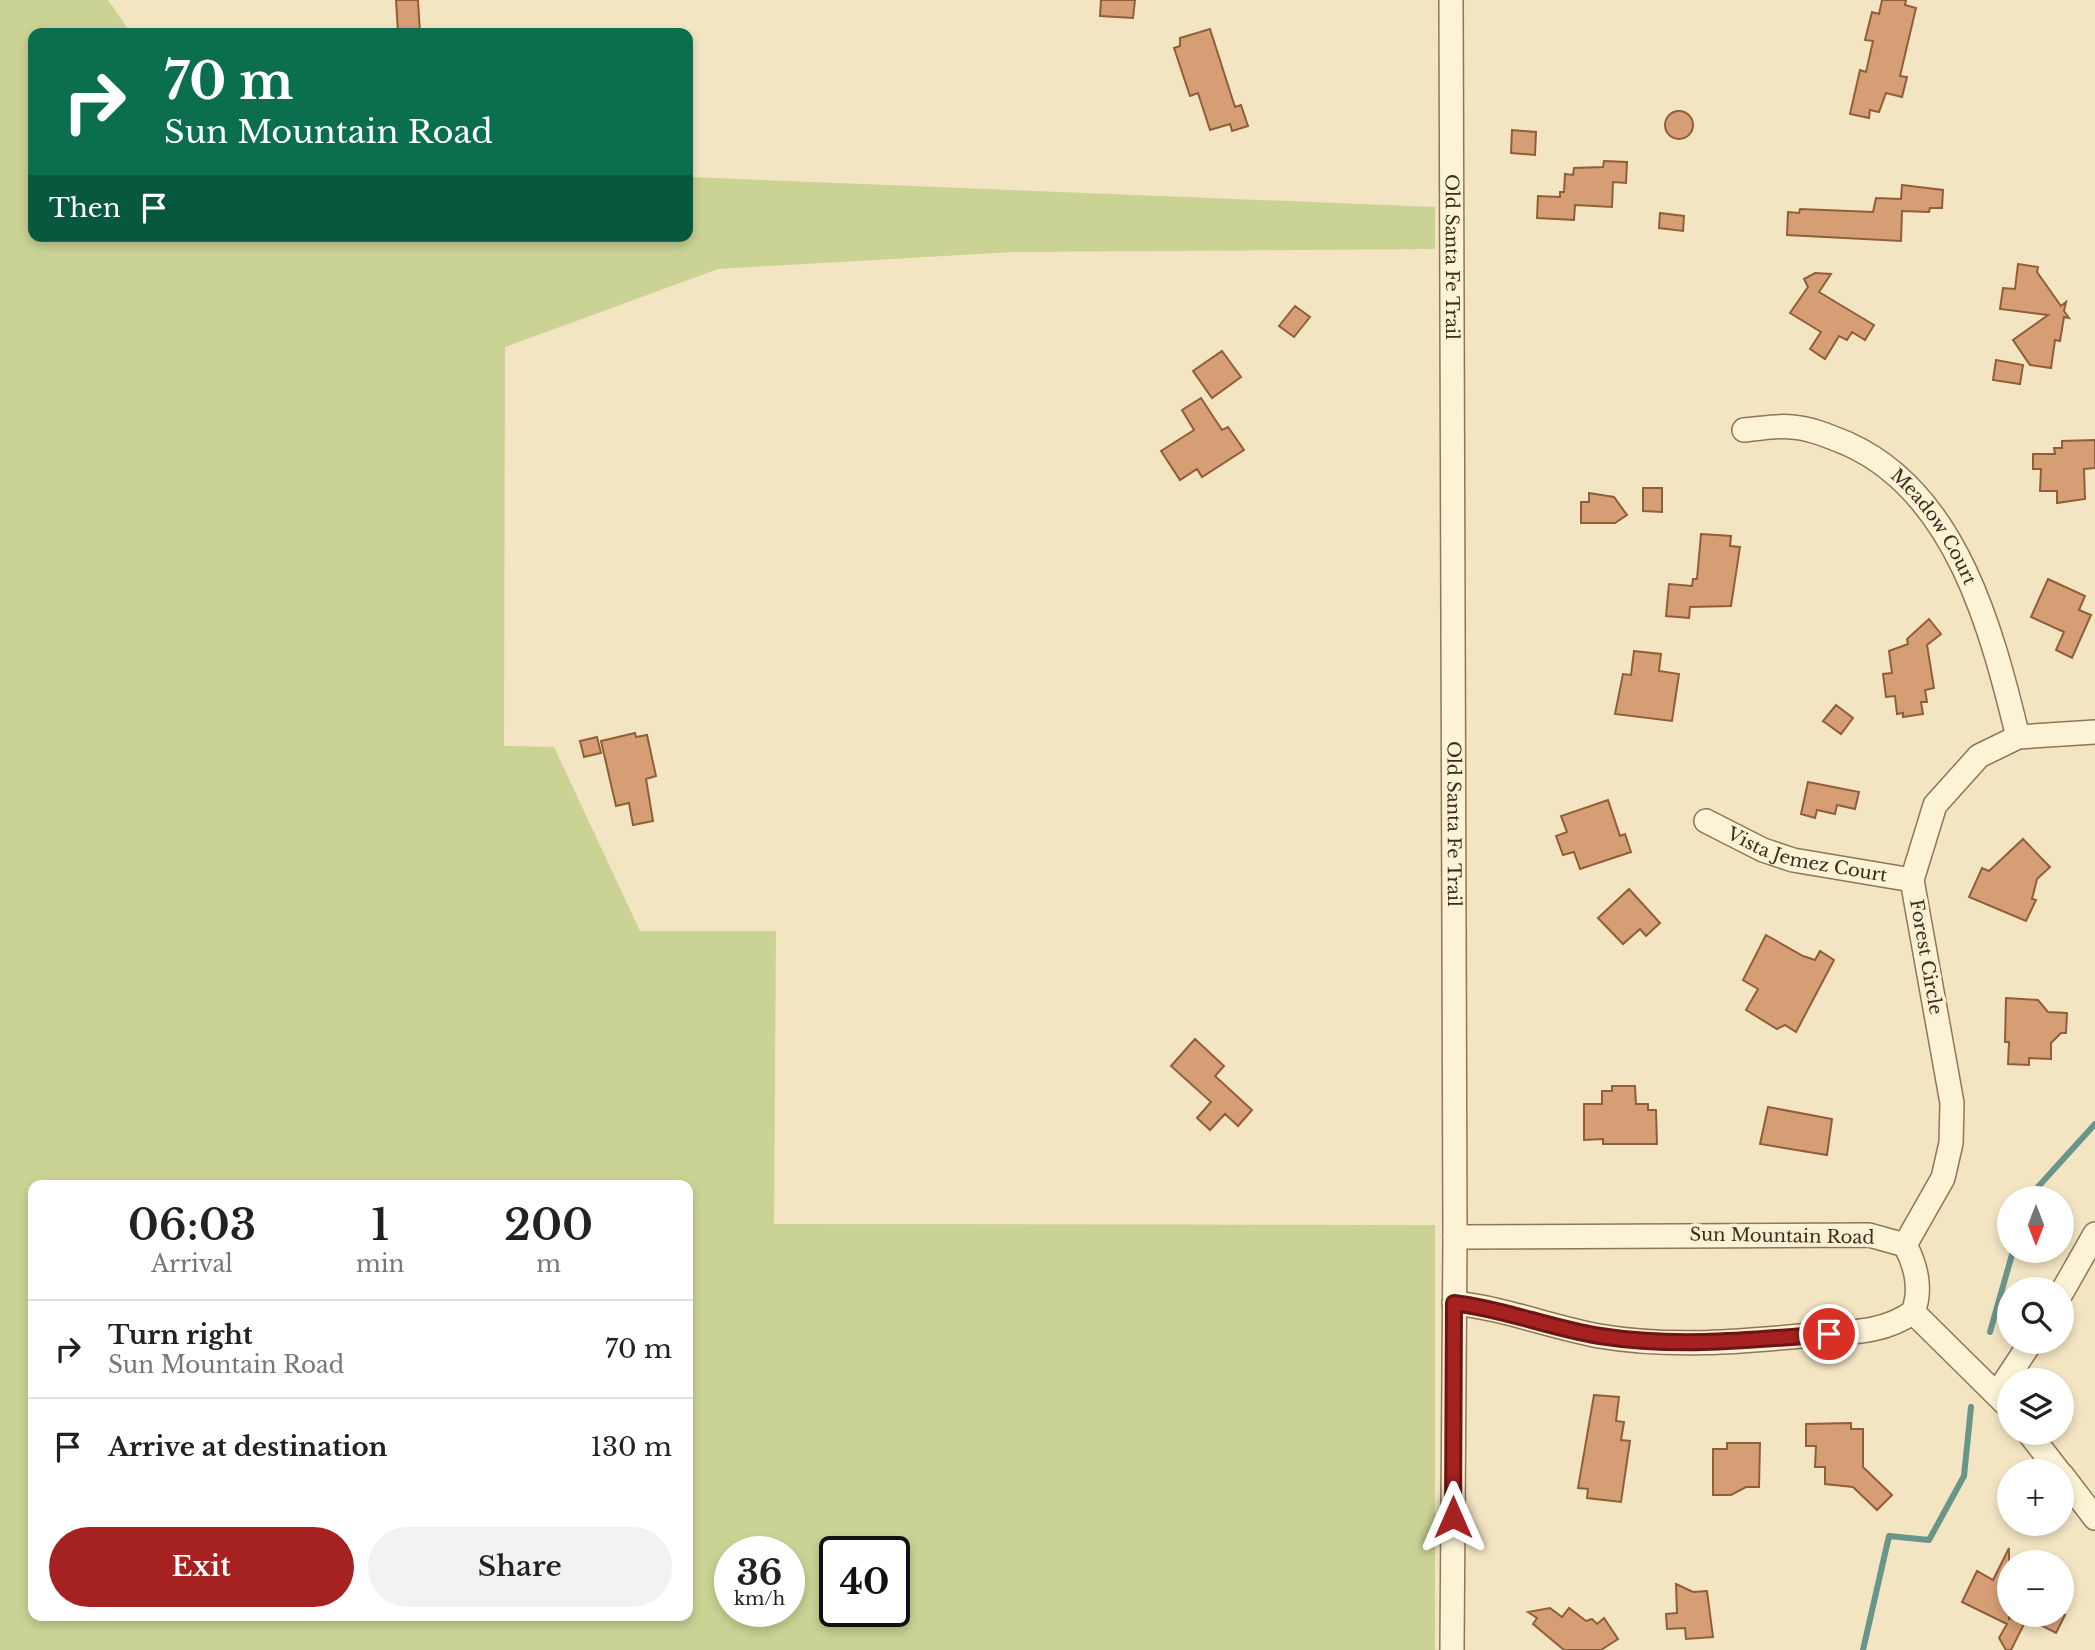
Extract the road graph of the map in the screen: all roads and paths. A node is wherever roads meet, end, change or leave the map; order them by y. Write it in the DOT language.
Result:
graph roads {
  1 [pos="1451,0"];
  2 [pos="1744,430"];
  3 [pos="2095,732"];
  4 [pos="2018,737"];
  5 [pos="1706,821"];
  6 [pos="1912,880"];
  7 [pos="2095,1234"];
  8 [pos="1455,1237"];
  9 [pos="1905,1245"];
  10 [pos="2071,1277"];
  11 [pos="1454,1303"];
  12 [pos="1913,1312"];
  13 [pos="1997,1394"];
  14 [pos="2038,1445"];
  15 [pos="2049,1459"];
  16 [pos="2074,1491"];
  17 [pos="2095,1518"];
  18 [pos="1452,1650"];
  1 -- 8 [label="street, Old Santa Fe Trail"];
  2 -- 4 [label="street, Meadow Court"];
  3 -- 4 [label="street, Forest Circle"];
  4 -- 6 [label="street, Forest Circle"];
  5 -- 6 [label="street, Vista Jemez Court"];
  6 -- 9 [label="street, Forest Circle"];
  7 -- 10 [label="street"];
  8 -- 9 [label="street, Sun Mountain Road"];
  8 -- 11 [label="street, Old Santa Fe Trail"];
  9 -- 12 [label="street"];
  11 -- 12 [label="street"];
  11 -- 18 [label="street, Old Santa Fe Trail"];
  12 -- 13 [label="street"];
  14 -- 15 [label="street"];
  16 -- 17 [label="street"];
}
